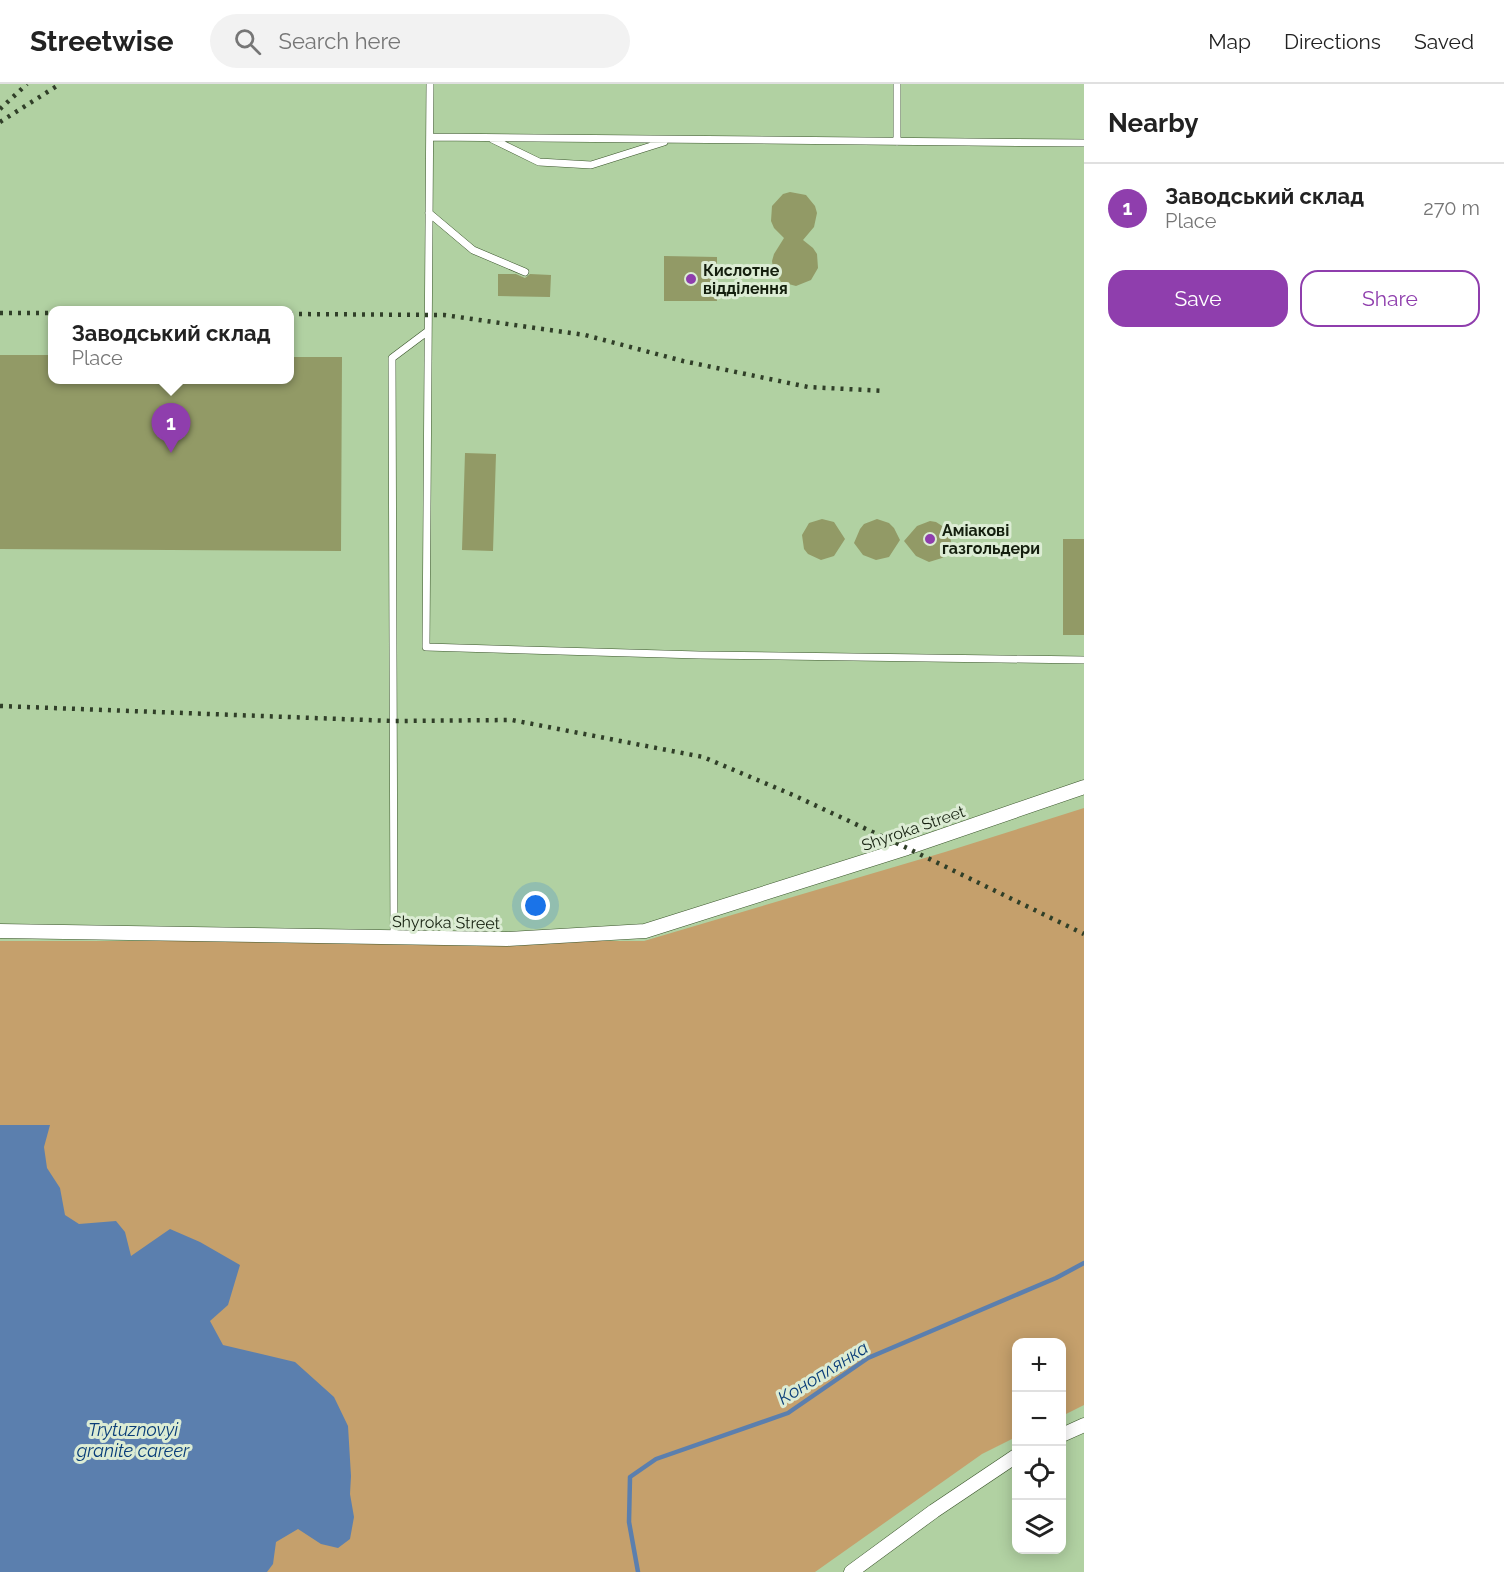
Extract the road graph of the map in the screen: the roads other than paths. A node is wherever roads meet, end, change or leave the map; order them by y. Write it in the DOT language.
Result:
graph roads {
  1 [pos="430,84"];
  2 [pos="897,84"];
  3 [pos="430,138"];
  4 [pos="490,138"];
  5 [pos="672,140"];
  6 [pos="897,142"];
  7 [pos="1084,143"];
  8 [pos="429,213"];
  9 [pos="525,272"];
  10 [pos="428,331"];
  11 [pos="1084,660"];
  12 [pos="1084,787"];
  13 [pos="0,931"];
  14 [pos="394,938"];
  15 [pos="1084,1425"];
  16 [pos="1066,1433"];
  17 [pos="1012,1459"];
  18 [pos="851,1572"];
  1 -- 3 [label="lane"];
  2 -- 6 [label="lane"];
  3 -- 4 [label="lane"];
  3 -- 8 [label="lane"];
  4 -- 5 [label="lane"];
  4 -- 5 [label="lane"];
  5 -- 6 [label="lane"];
  6 -- 7 [label="lane"];
  8 -- 9 [label="lane"];
  8 -- 10 [label="lane"];
  10 -- 11 [label="lane"];
  10 -- 14 [label="lane"];
  12 -- 14 [label="street, Shyroka Street"];
  13 -- 14 [label="street, Shyroka Street"];
  15 -- 16 [label="street"];
  17 -- 18 [label="street"];
}
